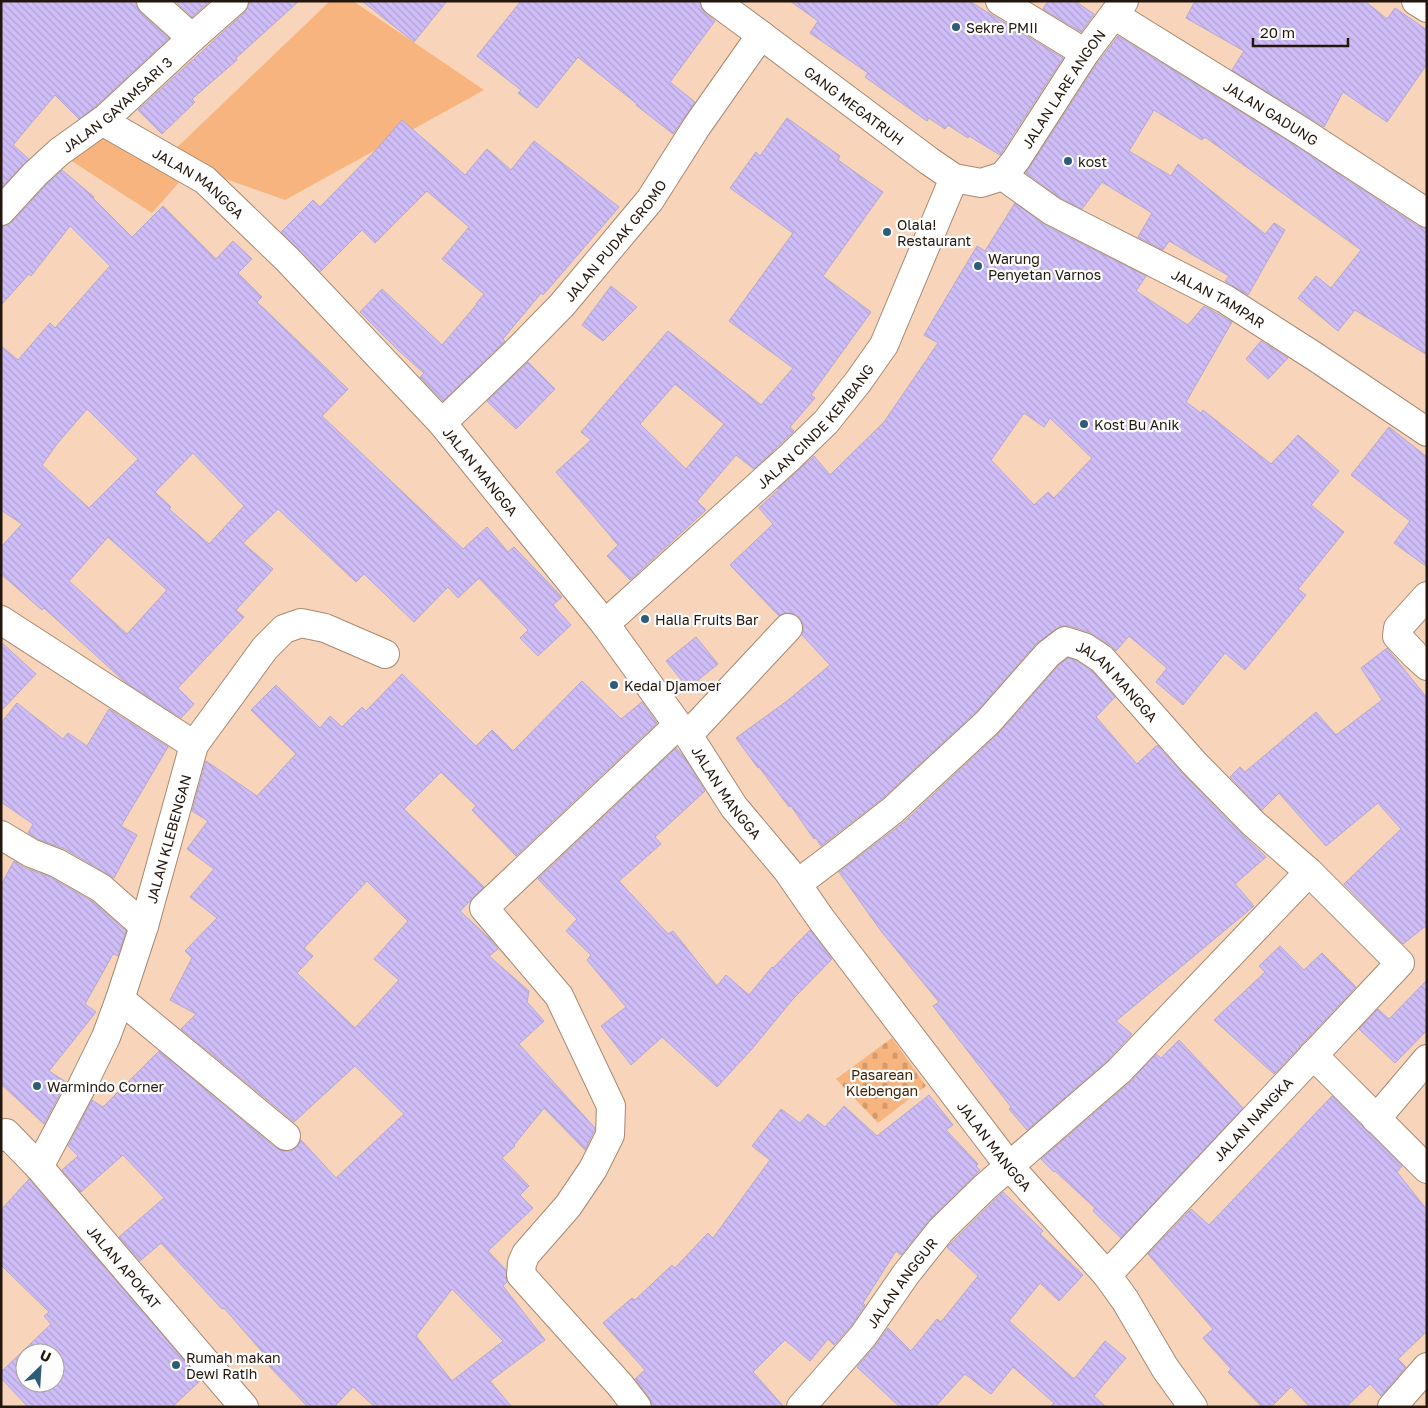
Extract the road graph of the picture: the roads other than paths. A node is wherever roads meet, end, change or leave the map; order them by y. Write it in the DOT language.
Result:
graph roads {
  1 [pos="151,1"];
  2 [pos="234,1"];
  3 [pos="715,1"];
  4 [pos="1000,1"];
  5 [pos="1416,1"];
  6 [pos="1119,8"];
  7 [pos="1427,8"];
  8 [pos="761,35"];
  9 [pos="192,38"];
  10 [pos="1085,53"];
  11 [pos="102,121"];
  12 [pos="1002,176"];
  13 [pos="954,178"];
  14 [pos="1,211"];
  15 [pos="1427,214"];
  16 [pos="442,423"];
  17 [pos="1427,432"];
  18 [pos="1427,596"];
  19 [pos="1,620"];
  20 [pos="605,624"];
  21 [pos="788,628"];
  22 [pos="385,654"];
  23 [pos="1427,666"];
  24 [pos="683,730"];
  25 [pos="194,745"];
  26 [pos="1,835"];
  27 [pos="1309,872"];
  28 [pos="797,884"];
  29 [pos="144,926"];
  30 [pos="1400,963"];
  31 [pos="120,999"];
  32 [pos="1313,1055"];
  33 [pos="1427,1059"];
  34 [pos="1376,1119"];
  35 [pos="286,1136"];
  36 [pos="1,1137"];
  37 [pos="39,1167"];
  38 [pos="1010,1167"];
  39 [pos="1427,1169"];
  40 [pos="1107,1275"];
  41 [pos="1427,1368"];
  42 [pos="244,1407"];
  43 [pos="637,1407"];
  44 [pos="801,1407"];
  45 [pos="1193,1407"];
  46 [pos="1392,1407"];
  1 -- 9 [label="street"];
  2 -- 9 [label="street, JALAN GAYAMSARI 3"];
  3 -- 8 [label="street, GANG MEGATRUH"];
  4 -- 10 [label="street"];
  5 -- 7 [label="street"];
  6 -- 10 [label="street, JALAN LARE ANGON"];
  6 -- 15 [label="street, JALAN GADUNG"];
  8 -- 13 [label="street, GANG MEGATRUH"];
  8 -- 16 [label="street, JALAN PUDAK GROMO"];
  9 -- 11 [label="street, JALAN GAYAMSARI 3"];
  10 -- 12 [label="street, JALAN LARE ANGON"];
  11 -- 14 [label="street, JALAN GAYAMSARI 3"];
  11 -- 16 [label="street, JALAN MANGGA"];
  12 -- 13 [label="street, GANG MEGATRUH"];
  12 -- 17 [label="street, JALAN TAMPAR"];
  13 -- 20 [label="street, JALAN CINDE KEMBANG"];
  16 -- 20 [label="street, JALAN MANGGA"];
  18 -- 23 [label="street"];
  19 -- 25 [label="street"];
  20 -- 24 [label="street, JALAN MANGGA"];
  21 -- 24 [label="street"];
  22 -- 25 [label="street, JALAN KLEBENGAN"];
  24 -- 28 [label="street, JALAN MANGGA"];
  24 -- 43 [label="street"];
  25 -- 29 [label="street, JALAN KLEBENGAN"];
  26 -- 29 [label="street"];
  27 -- 28 [label="street, JALAN MANGGA"];
  27 -- 30 [label="street, JALAN MANGGA"];
  27 -- 38 [label="street, JALAN ANGGUR"];
  28 -- 38 [label="street, JALAN MANGGA"];
  29 -- 31 [label="street, JALAN KLEBENGAN"];
  30 -- 32 [label="street, JALAN NANGKA"];
  31 -- 35 [label="street"];
  31 -- 37 [label="street, JALAN KLEBENGAN"];
  32 -- 34 [label="street"];
  32 -- 40 [label="street, JALAN NANGKA"];
  33 -- 34 [label="street"];
  34 -- 39 [label="street"];
  36 -- 37 [label="street, JALAN APOKAT"];
  37 -- 42 [label="street, JALAN APOKAT"];
  38 -- 40 [label="street, JALAN MANGGA"];
  38 -- 44 [label="street, JALAN ANGGUR"];
  40 -- 45 [label="street, JALAN MANGGA"];
  41 -- 46 [label="street"];
}
